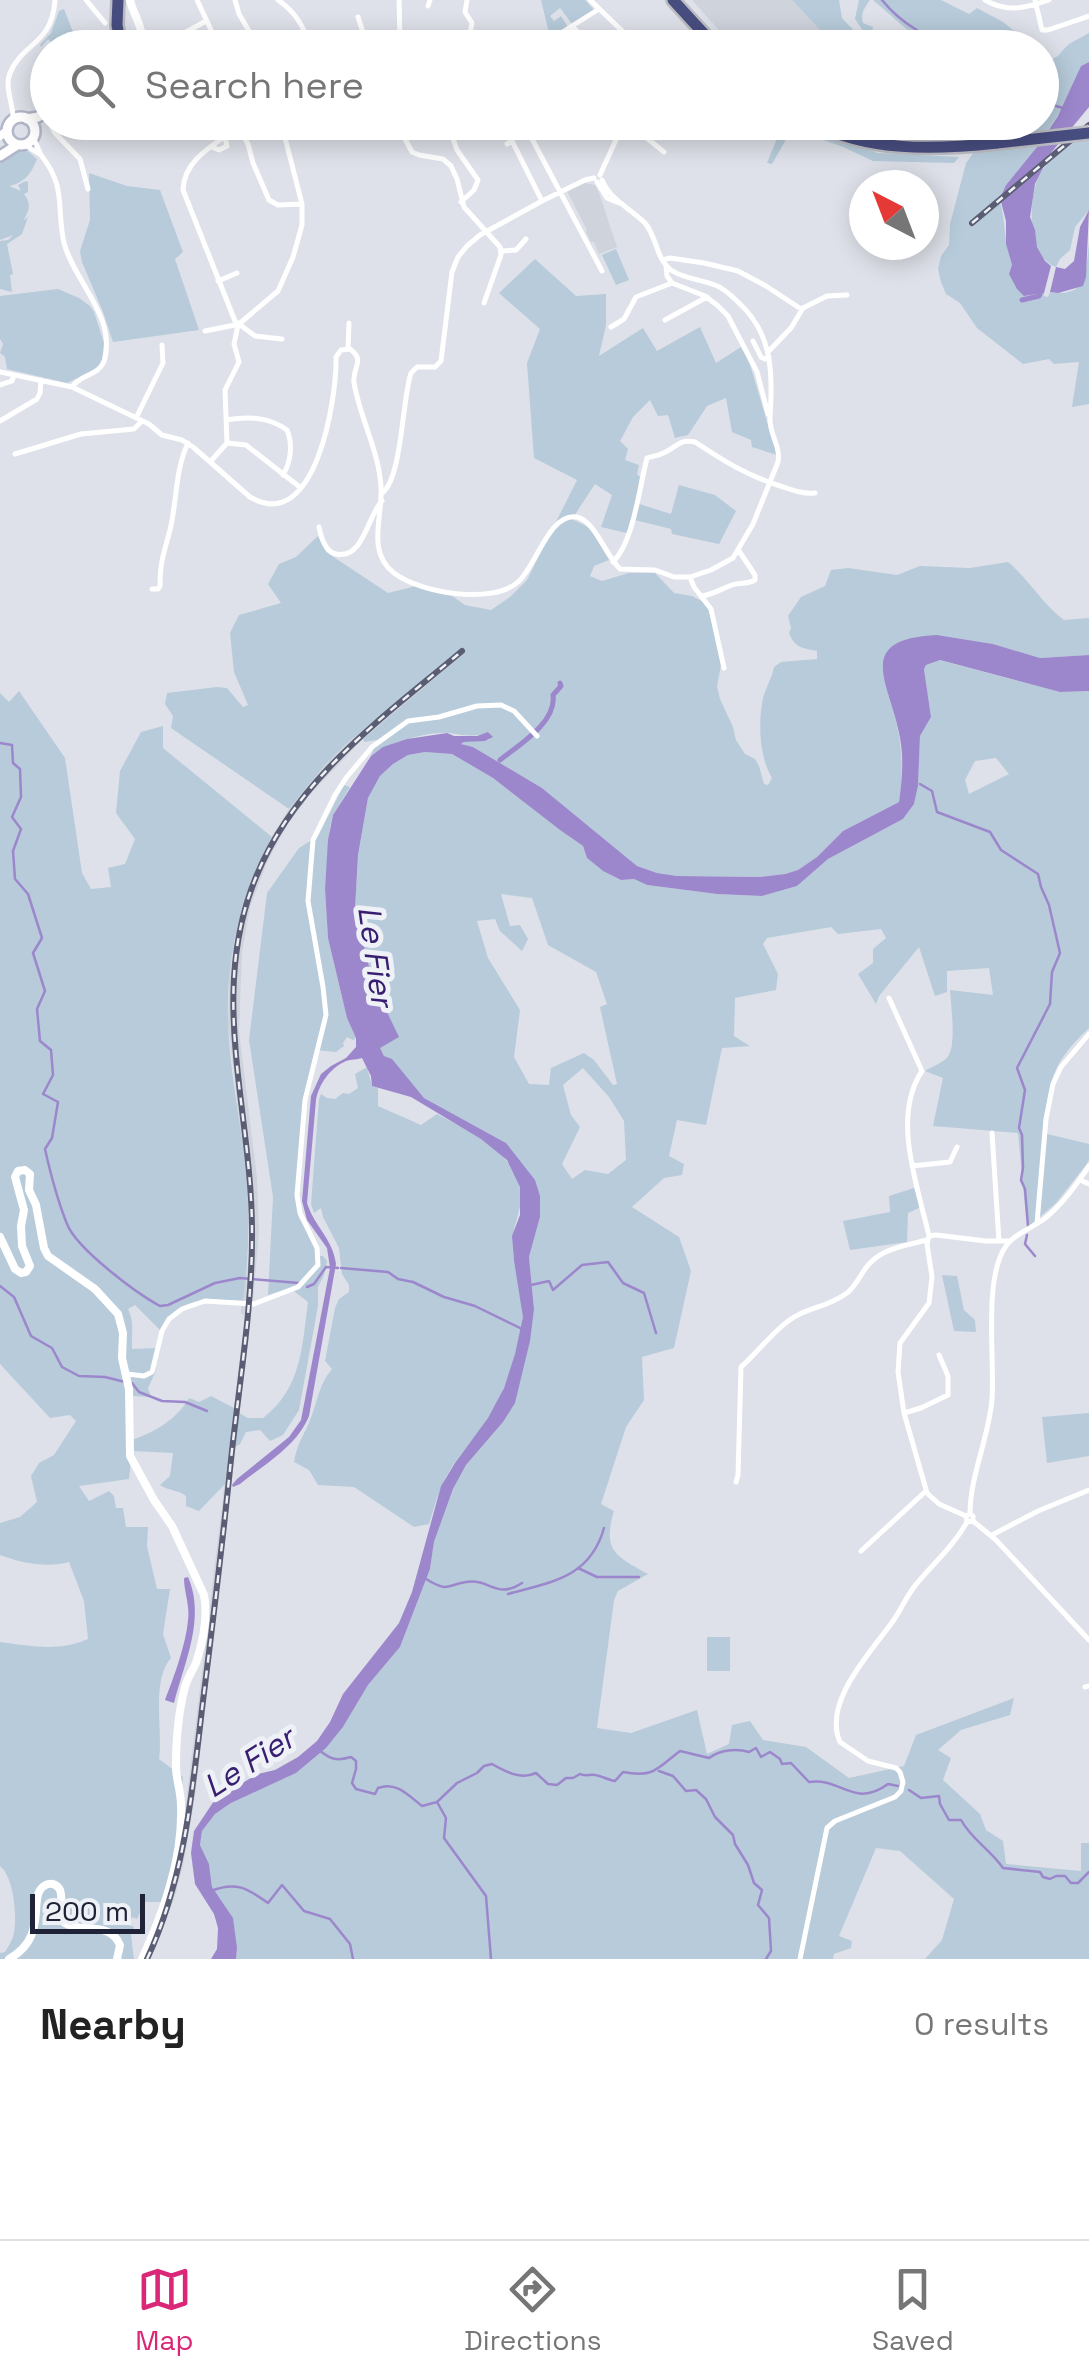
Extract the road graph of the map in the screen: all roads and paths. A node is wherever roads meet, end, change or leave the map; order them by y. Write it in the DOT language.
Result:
graph roads {
  1 [pos="57,0"];
  2 [pos="86,0"];
  3 [pos="118,0"];
  4 [pos="130,0"];
  5 [pos="197,0"];
  6 [pos="234,0"];
  7 [pos="278,0"];
  8 [pos="399,0"];
  9 [pos="467,0"];
  10 [pos="590,0"];
  11 [pos="674,0"];
  12 [pos="1007,0"];
  13 [pos="1049,0"];
  14 [pos="990,2"];
  15 [pos="1036,2"];
  16 [pos="599,9"];
  17 [pos="1009,9"];
  18 [pos="1089,16"];
  19 [pos="358,17"];
  20 [pos="206,21"];
  21 [pos="111,24"];
  22 [pos="572,26"];
  23 [pos="50,30"];
  24 [pos="114,30"];
  25 [pos="141,30"];
  26 [pos="190,30"];
  27 [pos="211,30"];
  28 [pos="249,30"];
  29 [pos="303,30"];
  30 [pos="362,30"];
  31 [pos="400,30"];
  32 [pos="471,30"];
  33 [pos="566,30"];
  34 [pos="576,30"];
  35 [pos="621,30"];
  36 [pos="701,30"];
  37 [pos="30,53"];
  38 [pos="28,127"];
  39 [pos="1089,133"];
  40 [pos="1059,136"];
  41 [pos="34,140"];
  42 [pos="62,140"];
  43 [pos="221,140"];
  44 [pos="247,140"];
  45 [pos="286,140"];
  46 [pos="406,140"];
  47 [pos="453,140"];
  48 [pos="533,140"];
  49 [pos="617,140"];
  50 [pos="649,140"];
  51 [pos="856,140"];
  52 [pos="1017,140"];
  53 [pos="506,144"];
  54 [pos="664,152"];
  55 [pos="0,154"];
  56 [pos="598,179"];
  57 [pos="88,189"];
  58 [pos="561,191"];
  59 [pos="542,201"];
  60 [pos="462,202"];
  61 [pos="302,204"];
  62 [pos="486,231"];
  63 [pos="526,239"];
  64 [pos="502,251"];
  65 [pos="664,263"];
  66 [pos="602,271"];
  67 [pos="238,273"];
  68 [pos="218,281"];
  69 [pos="672,284"];
  70 [pos="848,295"];
  71 [pos="707,297"];
  72 [pos="484,303"];
  73 [pos="803,308"];
  74 [pos="666,320"];
  75 [pos="349,322"];
  76 [pos="238,326"];
  77 [pos="611,327"];
  78 [pos="205,331"];
  79 [pos="282,339"];
  80 [pos="753,341"];
  81 [pos="162,345"];
  82 [pos="348,348"];
  83 [pos="769,354"];
  84 [pos="0,372"];
  85 [pos="14,375"];
  86 [pos="42,380"];
  87 [pos="0,385"];
  88 [pos="72,387"];
  89 [pos="770,418"];
  90 [pos="139,419"];
  91 [pos="226,420"];
  92 [pos="0,421"];
  93 [pos="188,443"];
  94 [pos="226,444"];
  95 [pos="15,454"];
  96 [pos="210,462"];
  97 [pos="283,474"];
  98 [pos="770,484"];
  99 [pos="301,488"];
  100 [pos="816,493"];
  101 [pos="382,497"];
  102 [pos="319,527"];
  103 [pos="739,552"];
  104 [pos="613,562"];
  105 [pos="690,576"];
  106 [pos="152,589"];
  107 [pos="702,596"];
  108 [pos="724,668"];
  109 [pos="534,734"];
  110 [pos="889,998"];
  111 [pos="1089,1034"];
  112 [pos="992,1133"];
  113 [pos="957,1148"];
  114 [pos="912,1166"];
  115 [pos="1089,1166"];
  116 [pos="1080,1180"];
  117 [pos="1089,1184"];
  118 [pos="1037,1224"];
  119 [pos="0,1238"];
  120 [pos="928,1238"];
  121 [pos="998,1240"];
  122 [pos="1010,1241"];
  123 [pos="940,1354"];
  124 [pos="127,1374"];
  125 [pos="904,1413"];
  126 [pos="736,1482"];
  127 [pos="1089,1490"];
  128 [pos="926,1491"];
  129 [pos="969,1518"];
  130 [pos="992,1534"];
  131 [pos="861,1552"];
  132 [pos="1089,1640"];
  133 [pos="9,1959"];
  134 [pos="117,1959"];
  135 [pos="142,1959"];
  136 [pos="800,1959"];
  1 -- 23 [label="street"];
  2 -- 21 [label="street"];
  3 -- 21 [label="highway"];
  4 -- 25 [label="street"];
  5 -- 20 [label="street"];
  6 -- 28 [label="street"];
  7 -- 29 [label="street"];
  8 -- 31 [label="street"];
  9 -- 32 [label="street"];
  10 -- 16 [label="street"];
  11 -- 36 [label="highway"];
  12 -- 17 [label="street"];
  13 -- 15 [label="street"];
  14 -- 17 [label="street"];
  15 -- 17 [label="street"];
  15 -- 18 [label="street"];
  16 -- 22 [label="street"];
  16 -- 35 [label="street"];
  19 -- 30 [label="street"];
  20 -- 26 [label="street"];
  20 -- 27 [label="street"];
  21 -- 24 [label="highway"];
  22 -- 33 [label="street"];
  22 -- 34 [label="street"];
  37 -- 38 [label="street"];
  38 -- 55 [label="main road"];
  39 -- 40 [label="highway, bridge"];
  41 -- 88 [label="street"];
  42 -- 57 [label="street"];
  43 -- 68 [label="street"];
  44 -- 61 [label="street"];
  45 -- 61 [label="street"];
  46 -- 60 [label="street"];
  47 -- 60 [label="street"];
  48 -- 58 [label="street"];
  49 -- 56 [label="street"];
  50 -- 54 [label="street"];
  51 -- 52 [label="highway, bridge"];
  53 -- 59 [label="street"];
  56 -- 58 [label="street"];
  56 -- 65 [label="street"];
  58 -- 59 [label="street"];
  58 -- 66 [label="street"];
  59 -- 62 [label="street"];
  60 -- 62 [label="street"];
  61 -- 76 [label="street"];
  62 -- 64 [label="street"];
  62 -- 101 [label="street"];
  63 -- 64 [label="street"];
  64 -- 72 [label="street"];
  65 -- 69 [label="street"];
  65 -- 73 [label="street"];
  65 -- 83 [label="street"];
  67 -- 68 [label="street"];
  68 -- 76 [label="street"];
  69 -- 71 [label="street"];
  69 -- 77 [label="street"];
  70 -- 73 [label="street"];
  71 -- 74 [label="street"];
  71 -- 89 [label="street"];
  73 -- 83 [label="street"];
  75 -- 82 [label="street"];
  76 -- 78 [label="street"];
  76 -- 79 [label="street"];
  76 -- 91 [label="street"];
  80 -- 83 [label="street"];
  81 -- 90 [label="street"];
  82 -- 99 [label="street"];
  82 -- 101 [label="street"];
  83 -- 89 [label="street"];
  84 -- 85 [label="street"];
  85 -- 86 [label="street"];
  85 -- 87 [label="street"];
  86 -- 88 [label="street"];
  86 -- 92 [label="street"];
  88 -- 90 [label="street"];
  89 -- 98 [label="street"];
  90 -- 93 [label="street"];
  90 -- 95 [label="street"];
  91 -- 94 [label="street"];
  91 -- 97 [label="street"];
  93 -- 96 [label="street"];
  93 -- 106 [label="street"];
  94 -- 96 [label="street"];
  94 -- 97 [label="street"];
  96 -- 99 [label="street"];
  97 -- 99 [label="street"];
  98 -- 100 [label="street"];
  98 -- 103 [label="street"];
  98 -- 104 [label="street"];
  101 -- 102 [label="street"];
  101 -- 104 [label="street"];
  103 -- 105 [label="street"];
  103 -- 107 [label="street"];
  104 -- 105 [label="street"];
  105 -- 107 [label="street"];
  107 -- 108 [label="street"];
  109 -- 124 [label="street"];
  110 -- 114 [label="street"];
  111 -- 118 [label="street"];
  112 -- 121 [label="street"];
  113 -- 114 [label="street"];
  114 -- 120 [label="street"];
  115 -- 116 [label="street"];
  116 -- 117 [label="street"];
  116 -- 118 [label="street"];
  118 -- 122 [label="street"];
  119 -- 124 [label="street"];
  120 -- 121 [label="street"];
  120 -- 125 [label="street"];
  120 -- 126 [label="street"];
  121 -- 122 [label="street"];
  122 -- 129 [label="street"];
  123 -- 125 [label="street"];
  124 -- 135 [label="street"];
  125 -- 128 [label="street"];
  127 -- 130 [label="street"];
  128 -- 129 [label="street"];
  128 -- 131 [label="street"];
  129 -- 130 [label="street"];
  129 -- 136 [label="street"];
  130 -- 132 [label="street"];
  133 -- 134 [label="street"];
}
